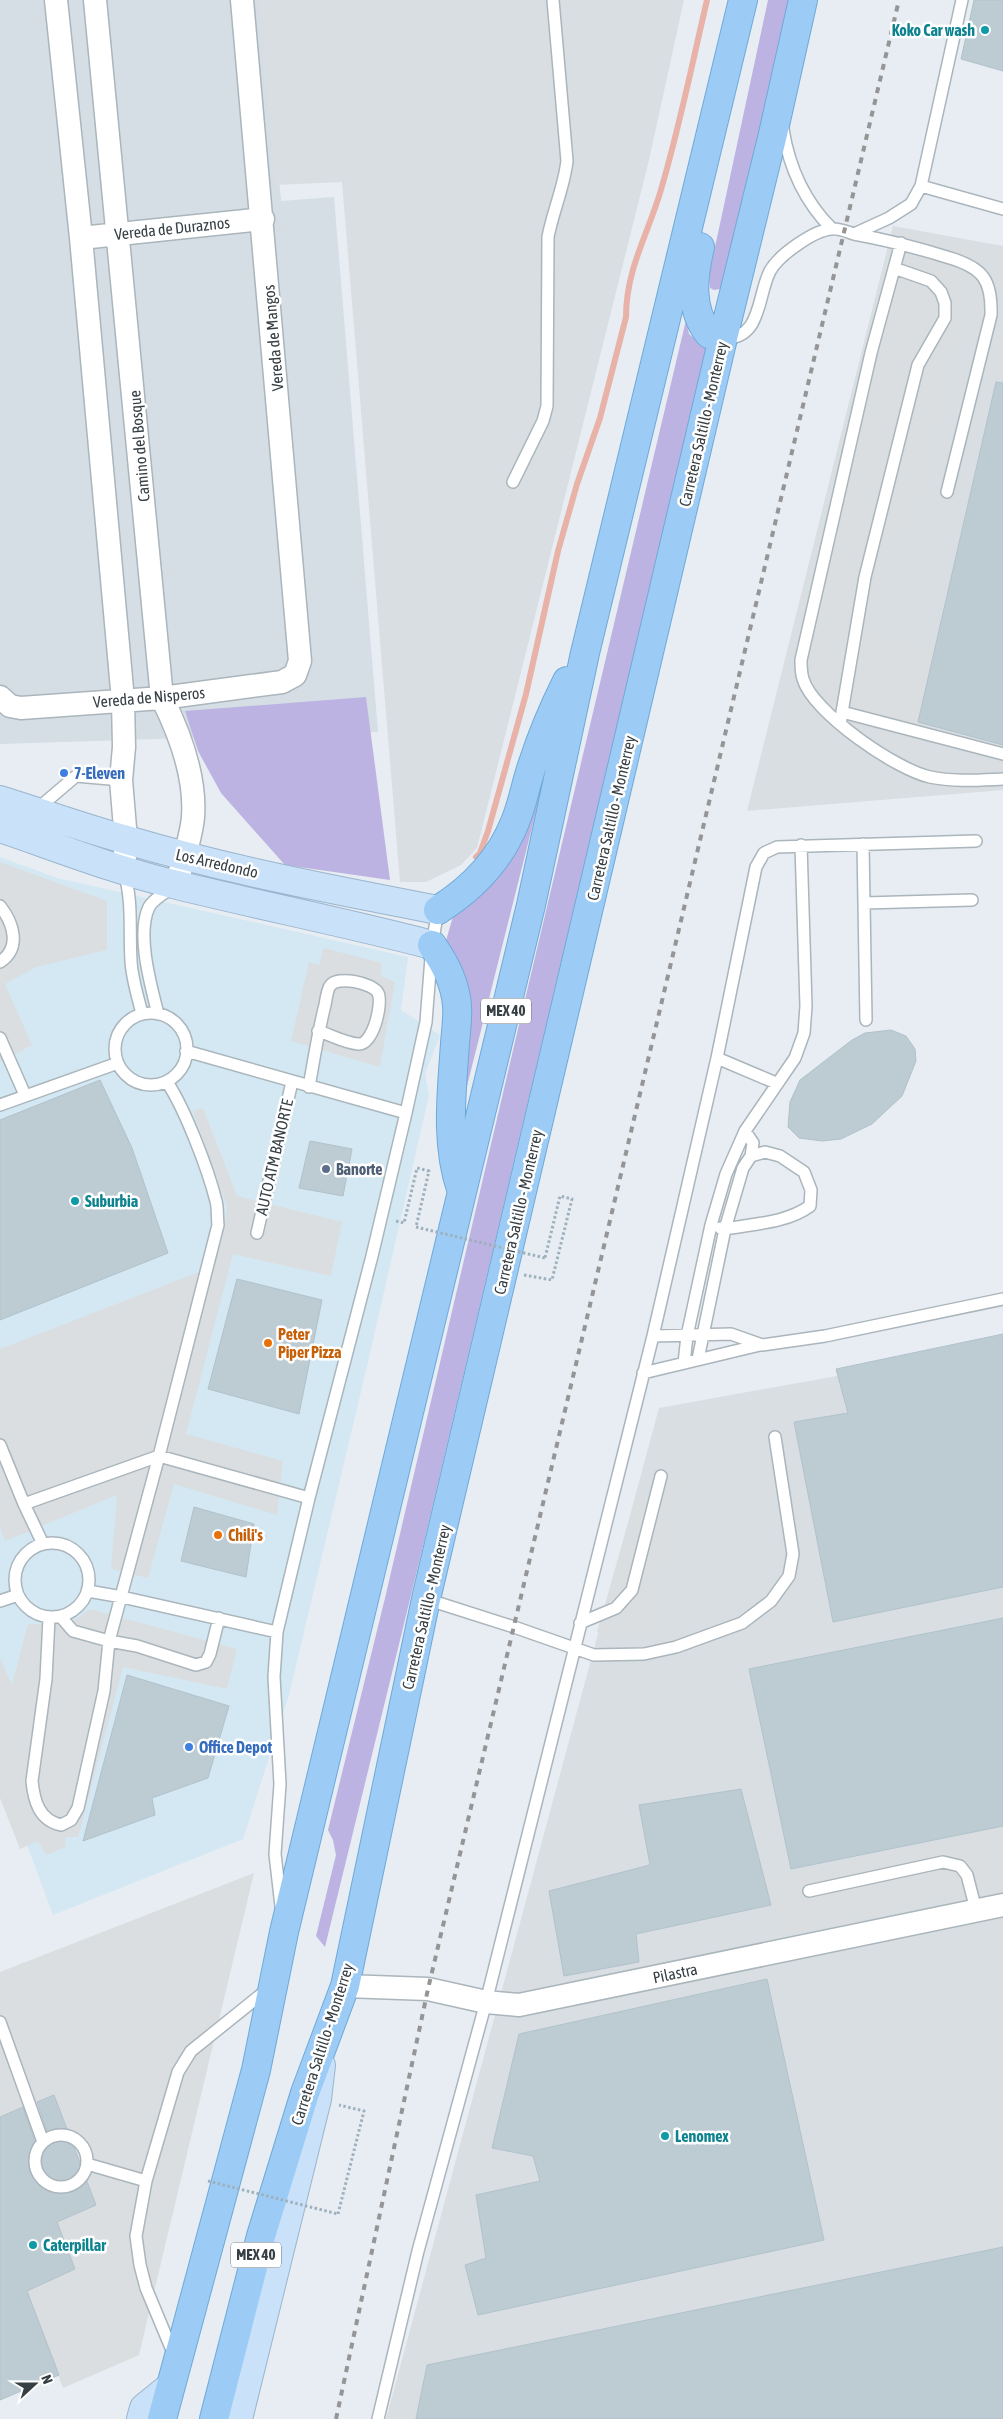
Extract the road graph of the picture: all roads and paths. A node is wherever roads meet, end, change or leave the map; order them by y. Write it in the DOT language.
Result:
graph roads {
  1 [pos="56,0"];
  2 [pos="95,0"];
  3 [pos="242,0"];
  4 [pos="553,0"];
  5 [pos="744,0"];
  6 [pos="803,0"];
  7 [pos="962,0"];
  8 [pos="780,102"];
  9 [pos="921,186"];
  10 [pos="1003,209"];
  11 [pos="262,219"];
  12 [pos="832,229"];
  13 [pos="119,234"];
  14 [pos="854,234"];
  15 [pos="81,238"];
  16 [pos="901,243"];
  17 [pos="894,268"];
  18 [pos="723,338"];
  19 [pos="512,482"];
  20 [pos="947,492"];
  21 [pos="585,652"];
  22 [pos="295,675"];
  23 [pos="162,698"];
  24 [pos="2,699"];
  25 [pos="123,700"];
  26 [pos="842,712"];
  27 [pos="840,724"];
  28 [pos="1003,754"];
  29 [pos="1003,779"];
  30 [pos="121,780"];
  31 [pos="0,800"];
  32 [pos="35,811"];
  33 [pos="0,828"];
  34 [pos="126,840"];
  35 [pos="976,841"];
  36 [pos="862,844"];
  37 [pos="801,845"];
  38 [pos="185,856"];
  39 [pos="124,870"];
  40 [pos="176,885"];
  41 [pos="972,900"];
  42 [pos="864,903"];
  43 [pos="0,906"];
  44 [pos="438,910"];
  45 [pos="432,945"];
  46 [pos="0,962"];
  47 [pos="142,1014"];
  48 [pos="158,1014"];
  49 [pos="866,1020"];
  50 [pos="318,1031"];
  51 [pos="0,1038"];
  52 [pos="186,1051"];
  53 [pos="716,1058"];
  54 [pos="118,1063"];
  55 [pos="166,1082"];
  56 [pos="292,1082"];
  57 [pos="776,1083"];
  58 [pos="309,1087"];
  59 [pos="25,1095"];
  60 [pos="0,1105"];
  61 [pos="406,1113"];
  62 [pos="745,1131"];
  63 [pos="751,1156"];
  64 [pos="463,1192"];
  65 [pos="404,1223"];
  66 [pos="711,1225"];
  67 [pos="724,1229"];
  68 [pos="257,1233"];
  69 [pos="504,1271"];
  70 [pos="1003,1299"];
  71 [pos="702,1335"];
  72 [pos="653,1336"];
  73 [pos="687,1336"];
  74 [pos="762,1345"];
  75 [pos="698,1359"];
  76 [pos="684,1363"];
  77 [pos="643,1373"];
  78 [pos="775,1437"];
  79 [pos="0,1445"];
  80 [pos="160,1456"];
  81 [pos="661,1476"];
  82 [pos="309,1498"];
  83 [pos="24,1504"];
  84 [pos="43,1544"];
  85 [pos="88,1591"];
  86 [pos="18,1596"];
  87 [pos="122,1597"];
  88 [pos="426,1600"];
  89 [pos="0,1601"];
  90 [pos="61,1617"];
  91 [pos="48,1618"];
  92 [pos="219,1618"];
  93 [pos="580,1624"];
  94 [pos="277,1632"];
  95 [pos="109,1641"];
  96 [pos="574,1647"];
  97 [pos="808,1891"];
  98 [pos="1003,1905"];
  99 [pos="976,1910"];
  100 [pos="284,1932"];
  101 [pos="274,1985"];
  102 [pos="345,1986"];
  103 [pos="486,2002"];
  104 [pos="0,2022"];
  105 [pos="323,2044"];
  106 [pos="364,2111"];
  107 [pos="43,2142"];
  108 [pos="87,2164"];
  109 [pos="146,2180"];
  110 [pos="208,2181"];
  111 [pos="174,2375"];
  112 [pos="141,2419"];
  113 [pos="162,2419"];
  114 [pos="214,2419"];
  115 [pos="238,2419"];
  116 [pos="378,2419"];
  1 -- 15 [label="street"];
  2 -- 13 [label="street, Camino del Bosque"];
  3 -- 11 [label="street, Vereda de Mangos"];
  4 -- 19 [label="lane"];
  5 -- 18 [label="main road"];
  5 -- 21 [label="main road, MEX 40"];
  6 -- 8 [label="main road, Carretera Saltillo - Monterrey / MEX 40"];
  7 -- 9 [label="lane"];
  8 -- 12 [label="lane"];
  8 -- 18 [label="main road, Carretera Saltillo - Monterrey / MEX 40"];
  9 -- 10 [label="lane"];
  9 -- 14 [label="lane"];
  11 -- 13 [label="street, Vereda de Duraznos"];
  11 -- 22 [label="street, Vereda de Mangos"];
  12 -- 14 [label="lane"];
  12 -- 18 [label="lane"];
  13 -- 15 [label="street, Vereda de Duraznos"];
  13 -- 23 [label="street, Camino del Bosque"];
  14 -- 16 [label="lane"];
  15 -- 25 [label="street"];
  16 -- 17 [label="lane"];
  16 -- 20 [label="lane"];
  17 -- 26 [label="lane"];
  17 -- 27 [label="lane"];
  18 -- 69 [label="main road, Carretera Saltillo - Monterrey / MEX 40"];
  21 -- 44 [label="main road"];
  21 -- 64 [label="main road, MEX 40"];
  22 -- 23 [label="street, Vereda de Nisperos"];
  23 -- 25 [label="street, Vereda de Nisperos"];
  23 -- 38 [label="street, Camino del Bosque"];
  24 -- 25 [label="street, Vereda de Nisperos"];
  25 -- 30 [label="street"];
  26 -- 27 [label="lane"];
  26 -- 28 [label="lane"];
  27 -- 29 [label="lane"];
  30 -- 32 [label="lane"];
  30 -- 34 [label="street"];
  31 -- 32 [label="street, Los Arredondo"];
  32 -- 34 [label="street, Los Arredondo"];
  33 -- 39 [label="street, Los Arredondo"];
  34 -- 38 [label="street, Los Arredondo"];
  34 -- 39 [label="street"];
  35 -- 36 [label="lane"];
  36 -- 37 [label="lane"];
  36 -- 42 [label="lane"];
  37 -- 53 [label="lane"];
  37 -- 57 [label="lane"];
  38 -- 40 [label="street, Camino del Bosque"];
  38 -- 44 [label="street, Los Arredondo"];
  39 -- 40 [label="street, Los Arredondo"];
  39 -- 47 [label="lane"];
  40 -- 45 [label="street, Los Arredondo"];
  40 -- 48 [label="lane"];
  41 -- 42 [label="lane"];
  42 -- 49 [label="lane"];
  43 -- 46 [label="lane"];
  44 -- 45 [label="lane"];
  45 -- 61 [label="lane"];
  45 -- 64 [label="main road"];
  47 -- 48 [label="lane"];
  47 -- 54 [label="lane"];
  48 -- 52 [label="lane"];
  50 -- 50 [label="lane"];
  50 -- 58 [label="lane"];
  51 -- 59 [label="lane"];
  52 -- 55 [label="lane"];
  52 -- 56 [label="lane"];
  53 -- 57 [label="lane"];
  53 -- 72 [label="lane"];
  54 -- 55 [label="lane"];
  54 -- 59 [label="lane"];
  55 -- 80 [label="lane"];
  56 -- 58 [label="lane"];
  56 -- 68 [label="lane, AUTO ATM BANORTE"];
  57 -- 62 [label="lane"];
  58 -- 61 [label="lane"];
  59 -- 60 [label="lane"];
  61 -- 82 [label="lane"];
  62 -- 63 [label="lane"];
  62 -- 66 [label="lane"];
  63 -- 67 [label="lane"];
  63 -- 67 [label="lane"];
  64 -- 100 [label="main road, MEX 40"];
  65 -- 69 [label="path, bridge"];
  66 -- 67 [label="lane"];
  66 -- 73 [label="lane"];
  67 -- 71 [label="lane"];
  69 -- 88 [label="main road, Carretera Saltillo - Monterrey / MEX 40"];
  70 -- 74 [label="lane"];
  71 -- 73 [label="lane"];
  71 -- 74 [label="lane"];
  71 -- 75 [label="lane"];
  72 -- 73 [label="lane"];
  72 -- 77 [label="lane"];
  73 -- 76 [label="lane"];
  74 -- 75 [label="lane"];
  75 -- 76 [label="lane"];
  76 -- 77 [label="lane"];
  77 -- 93 [label="lane"];
  78 -- 96 [label="lane"];
  79 -- 83 [label="lane"];
  80 -- 82 [label="lane"];
  80 -- 83 [label="lane"];
  80 -- 87 [label="lane"];
  81 -- 93 [label="lane"];
  82 -- 94 [label="lane"];
  83 -- 84 [label="lane"];
  84 -- 85 [label="lane"];
  84 -- 86 [label="lane"];
  85 -- 87 [label="lane"];
  85 -- 90 [label="lane"];
  86 -- 89 [label="lane"];
  86 -- 91 [label="lane"];
  87 -- 92 [label="lane"];
  87 -- 95 [label="lane"];
  88 -- 96 [label="lane"];
  88 -- 102 [label="main road, Carretera Saltillo - Monterrey / MEX 40"];
  90 -- 91 [label="lane"];
  90 -- 95 [label="lane"];
  91 -- 95 [label="lane"];
  92 -- 94 [label="lane"];
  92 -- 95 [label="lane"];
  93 -- 96 [label="lane"];
  94 -- 100 [label="lane"];
  96 -- 103 [label="lane"];
  97 -- 99 [label="lane"];
  98 -- 99 [label="street, Pilastra"];
  99 -- 103 [label="street, Pilastra"];
  100 -- 101 [label="main road, MEX 40"];
  101 -- 109 [label="lane"];
  101 -- 111 [label="main road, MEX 40"];
  102 -- 103 [label="street, Pilastra"];
  102 -- 105 [label="main road, Carretera Saltillo - Monterrey / MEX 40"];
  103 -- 116 [label="lane"];
  104 -- 107 [label="lane"];
  105 -- 114 [label="main road, Carretera Saltillo - Monterrey / MEX 40"];
  105 -- 115 [label="street, MEX 40"];
  106 -- 110 [label="path, bridge"];
  107 -- 108 [label="lane"];
  107 -- 108 [label="lane"];
  108 -- 109 [label="lane"];
  109 -- 111 [label="lane"];
  111 -- 112 [label="street"];
  111 -- 113 [label="main road, MEX 40"];
}
